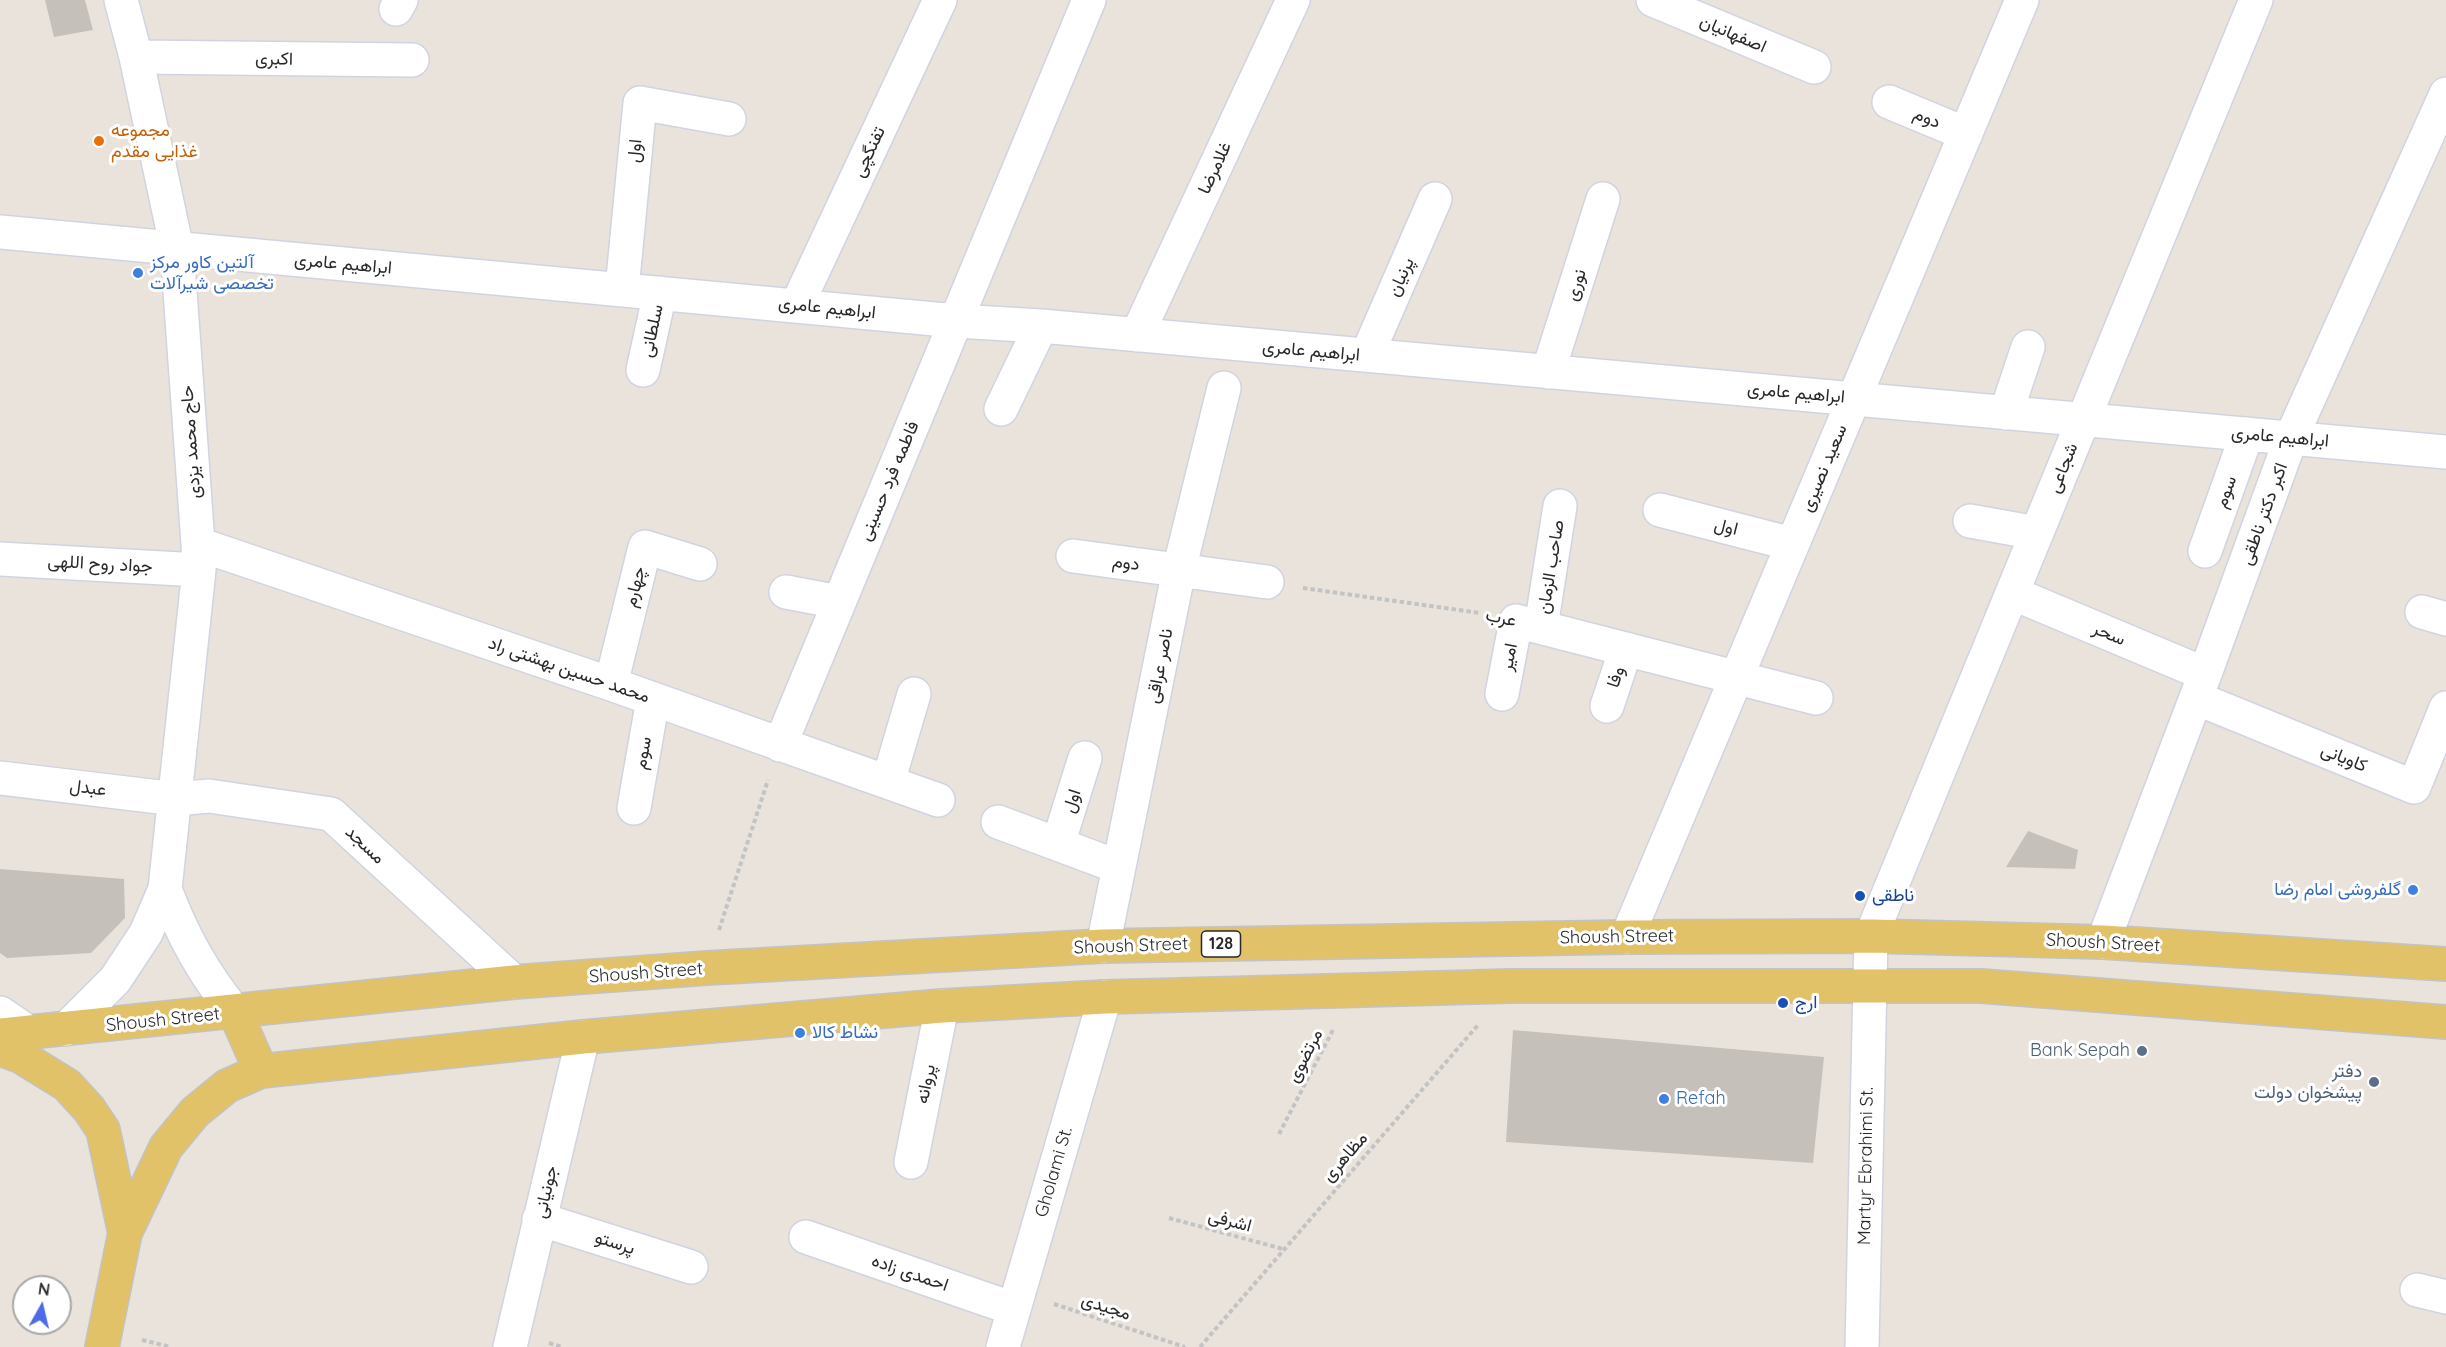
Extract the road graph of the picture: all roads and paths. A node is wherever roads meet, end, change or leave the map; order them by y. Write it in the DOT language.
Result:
graph roads {
  1 [pos="120,0"];
  2 [pos="940,0"];
  3 [pos="1089,0"];
  4 [pos="1293,0"];
  5 [pos="2022,0"];
  6 [pos="2256,0"];
  7 [pos="1656,1"];
  8 [pos="136,57"];
  9 [pos="412,60"];
  10 [pos="1814,68"];
  11 [pos="2446,94"];
  12 [pos="1889,102"];
  13 [pos="729,119"];
  14 [pos="1966,134"];
  15 [pos="1435,199"];
  16 [pos="1603,199"];
  17 [pos="0,232"];
  18 [pos="177,249"];
  19 [pos="622,289"];
  20 [pos="660,292"];
  21 [pos="797,305"];
  22 [pos="956,321"];
  23 [pos="1041,326"];
  24 [pos="1137,335"];
  25 [pos="2028,347"];
  26 [pos="1367,356"];
  27 [pos="643,370"];
  28 [pos="1548,372"];
  29 [pos="1224,388"];
  30 [pos="1854,398"];
  31 [pos="1001,410"];
  32 [pos="2006,412"];
  33 [pos="2083,420"];
  34 [pos="2247,434"];
  35 [pos="2291,438"];
  36 [pos="2446,452"];
  37 [pos="1560,506"];
  38 [pos="1660,510"];
  39 [pos="1970,520"];
  40 [pos="2037,533"];
  41 [pos="1792,544"];
  42 [pos="2205,551"];
  43 [pos="1073,556"];
  44 [pos="199,557"];
  45 [pos="0,559"];
  46 [pos="700,564"];
  47 [pos="1179,570"];
  48 [pos="1267,582"];
  49 [pos="786,592"];
  50 [pos="2012,593"];
  51 [pos="839,602"];
  52 [pos="1529,624"];
  53 [pos="1626,649"];
  54 [pos="1737,677"];
  55 [pos="610,684"];
  56 [pos="2200,686"];
  57 [pos="914,694"];
  58 [pos="1503,694"];
  59 [pos="1816,698"];
  60 [pos="653,699"];
  61 [pos="1607,706"];
  62 [pos="2446,708"];
  63 [pos="780,745"];
  64 [pos="1085,758"];
  65 [pos="0,778"];
  66 [pos="888,782"];
  67 [pos="176,799"];
  68 [pos="938,800"];
  69 [pos="634,808"];
  70 [pos="998,822"];
  71 [pos="1058,844"];
  72 [pos="1119,867"];
  73 [pos="165,889"];
  74 [pos="1871,936"];
  75 [pos="1627,937"];
  76 [pos="2103,942"];
  77 [pos="1103,946"];
  78 [pos="2446,964"];
  79 [pos="707,968"];
  80 [pos="514,982"];
  81 [pos="1512,986"];
  82 [pos="1870,986"];
  83 [pos="1354,990"];
  84 [pos="1105,997"];
  85 [pos="942,1006"];
  86 [pos="0,1012"];
  87 [pos="235,1012"];
  88 [pos="2446,1022"];
  89 [pos="66,1029"];
  90 [pos="14,1034"];
  91 [pos="583,1036"];
  92 [pos="0,1049"];
  93 [pos="261,1071"];
  94 [pos="1280,1134"];
  95 [pos="911,1162"];
  96 [pos="1169,1218"];
  97 [pos="539,1219"];
  98 [pos="125,1233"];
  99 [pos="806,1237"];
  100 [pos="1283,1249"];
  101 [pos="691,1267"];
  102 [pos="1016,1300"];
  103 [pos="102,1347"];
  104 [pos="510,1347"];
  105 [pos="1003,1347"];
  106 [pos="1185,1347"];
  107 [pos="1200,1347"];
  108 [pos="1862,1347"];
  1 -- 8 [label="street, حاج محمد یزدی"];
  2 -- 21 [label="street, تفنگچی"];
  3 -- 22 [label="street, فاطمه فرد حسینی"];
  4 -- 24 [label="street, غلامرضا"];
  5 -- 14 [label="street, سعید نصیری"];
  6 -- 33 [label="street, شجاعی"];
  7 -- 10 [label="street, اصفهانیان"];
  8 -- 9 [label="street, اکبری"];
  8 -- 18 [label="street, حاج محمد یزدی"];
  11 -- 35 [label="street, اکبر دکتر ناطقی"];
  12 -- 14 [label="street, دوم"];
  13 -- 19 [label="street, اول"];
  14 -- 30 [label="street, سعید نصیری"];
  15 -- 26 [label="street, پرنیان"];
  16 -- 28 [label="street, نوری"];
  17 -- 18 [label="street, ابراهیم عامری"];
  18 -- 19 [label="street, ابراهیم عامری"];
  18 -- 44 [label="street, حاج محمد یزدی"];
  19 -- 20 [label="street, ابراهیم عامری"];
  20 -- 21 [label="street, ابراهیم عامری"];
  20 -- 27 [label="street, سلطانی"];
  21 -- 22 [label="street, ابراهیم عامری"];
  22 -- 23 [label="street, ابراهیم عامری"];
  22 -- 51 [label="street, فاطمه فرد حسینی"];
  23 -- 24 [label="street, ابراهیم عامری"];
  23 -- 31 [label="street"];
  24 -- 26 [label="street, ابراهیم عامری"];
  25 -- 32 [label="street"];
  26 -- 28 [label="street, ابراهیم عامری"];
  28 -- 30 [label="street, ابراهیم عامری"];
  29 -- 47 [label="street, ناصر عراقی"];
  30 -- 32 [label="street, ابراهیم عامری"];
  30 -- 41 [label="street, سعید نصیری"];
  32 -- 33 [label="street, ابراهیم عامری"];
  33 -- 34 [label="street, ابراهیم عامری"];
  33 -- 40 [label="street, شجاعی"];
  34 -- 35 [label="street, ابراهیم عامری"];
  34 -- 42 [label="street, سوم"];
  35 -- 36 [label="street, ابراهیم عامری"];
  35 -- 56 [label="street, اکبر دکتر ناطقی"];
  37 -- 52 [label="street, صاحب الزمان"];
  38 -- 41 [label="street, اول"];
  39 -- 40 [label="street"];
  40 -- 50 [label="street, شجاعی"];
  41 -- 54 [label="street, سعید نصیری"];
  43 -- 47 [label="street, دوم"];
  44 -- 45 [label="street, جواد روح اللهی"];
  44 -- 55 [label="street, محمد حسین بهشتی راد"];
  44 -- 67 [label="street, حاج محمد یزدی"];
  46 -- 55 [label="street, چهارم"];
  47 -- 48 [label="street"];
  47 -- 72 [label="street, ناصر عراقی"];
  48 -- 52 [label="path, عرب"];
  49 -- 51 [label="street"];
  50 -- 56 [label="street, سحر"];
  50 -- 74 [label="street, شجاعی"];
  51 -- 63 [label="street, فاطمه فرد حسینی"];
  52 -- 53 [label="street, عرب"];
  52 -- 58 [label="street, امیر"];
  53 -- 54 [label="street, عرب"];
  53 -- 61 [label="street, وفا"];
  54 -- 59 [label="street, عرب"];
  54 -- 75 [label="street, سعید نصیری"];
  55 -- 60 [label="street, محمد حسین بهشتی راد"];
  56 -- 62 [label="street, کاویانی"];
  56 -- 76 [label="street, اکبر دکتر ناطقی"];
  57 -- 66 [label="street"];
  60 -- 63 [label="street, محمد حسین بهشتی راد"];
  60 -- 69 [label="street, سوم"];
  63 -- 66 [label="street, محمد حسین بهشتی راد"];
  63 -- 79 [label="path"];
  64 -- 71 [label="street, اول"];
  65 -- 67 [label="street, عبدل"];
  66 -- 68 [label="street, محمد حسین بهشتی راد"];
  67 -- 73 [label="street, حاج محمد یزدی"];
  67 -- 80 [label="street, مسجد"];
  70 -- 71 [label="street"];
  71 -- 72 [label="street"];
  72 -- 77 [label="street, ناصر عراقی"];
  73 -- 87 [label="street, حاج محمد یزدی"];
  73 -- 89 [label="street, حاج محمد یزدی"];
  74 -- 75 [label="main road, Shoush Street / 128"];
  74 -- 76 [label="main road, Shoush Street / 128"];
  74 -- 82 [label="street, Martyr Ebrahimi St."];
  75 -- 77 [label="main road, Shoush Street / 128"];
  76 -- 78 [label="main road, Shoush Street / 128"];
  77 -- 79 [label="main road, Shoush Street / 128"];
  79 -- 80 [label="main road, Shoush Street / 128"];
  80 -- 87 [label="main road, Shoush Street / 128"];
  81 -- 82 [label="main road"];
  81 -- 83 [label="main road"];
  81 -- 100 [label="path, مظاهری"];
  82 -- 88 [label="main road"];
  82 -- 108 [label="street, Martyr Ebrahimi St."];
  83 -- 84 [label="main road"];
  83 -- 94 [label="path, مرتضوی"];
  84 -- 85 [label="main road"];
  84 -- 102 [label="street, Gholami St."];
  85 -- 91 [label="main road"];
  85 -- 95 [label="street, پروانه"];
  86 -- 90 [label="street"];
  87 -- 89 [label="main road, Shoush Street / 128"];
  87 -- 93 [label="main road"];
  89 -- 90 [label="main road, Shoush Street / 128"];
  91 -- 93 [label="main road"];
  91 -- 97 [label="street, جونیانی"];
  92 -- 98 [label="main road"];
  93 -- 98 [label="main road"];
  96 -- 100 [label="path, اشرفی"];
  97 -- 101 [label="street, پرستو"];
  97 -- 104 [label="street, جونیانی"];
  98 -- 103 [label="main road"];
  99 -- 102 [label="street, احمدی زاده"];
  100 -- 107 [label="path, مظاهری"];
  102 -- 105 [label="street, Gholami St."];
  102 -- 106 [label="path, مجیدی"];
}
